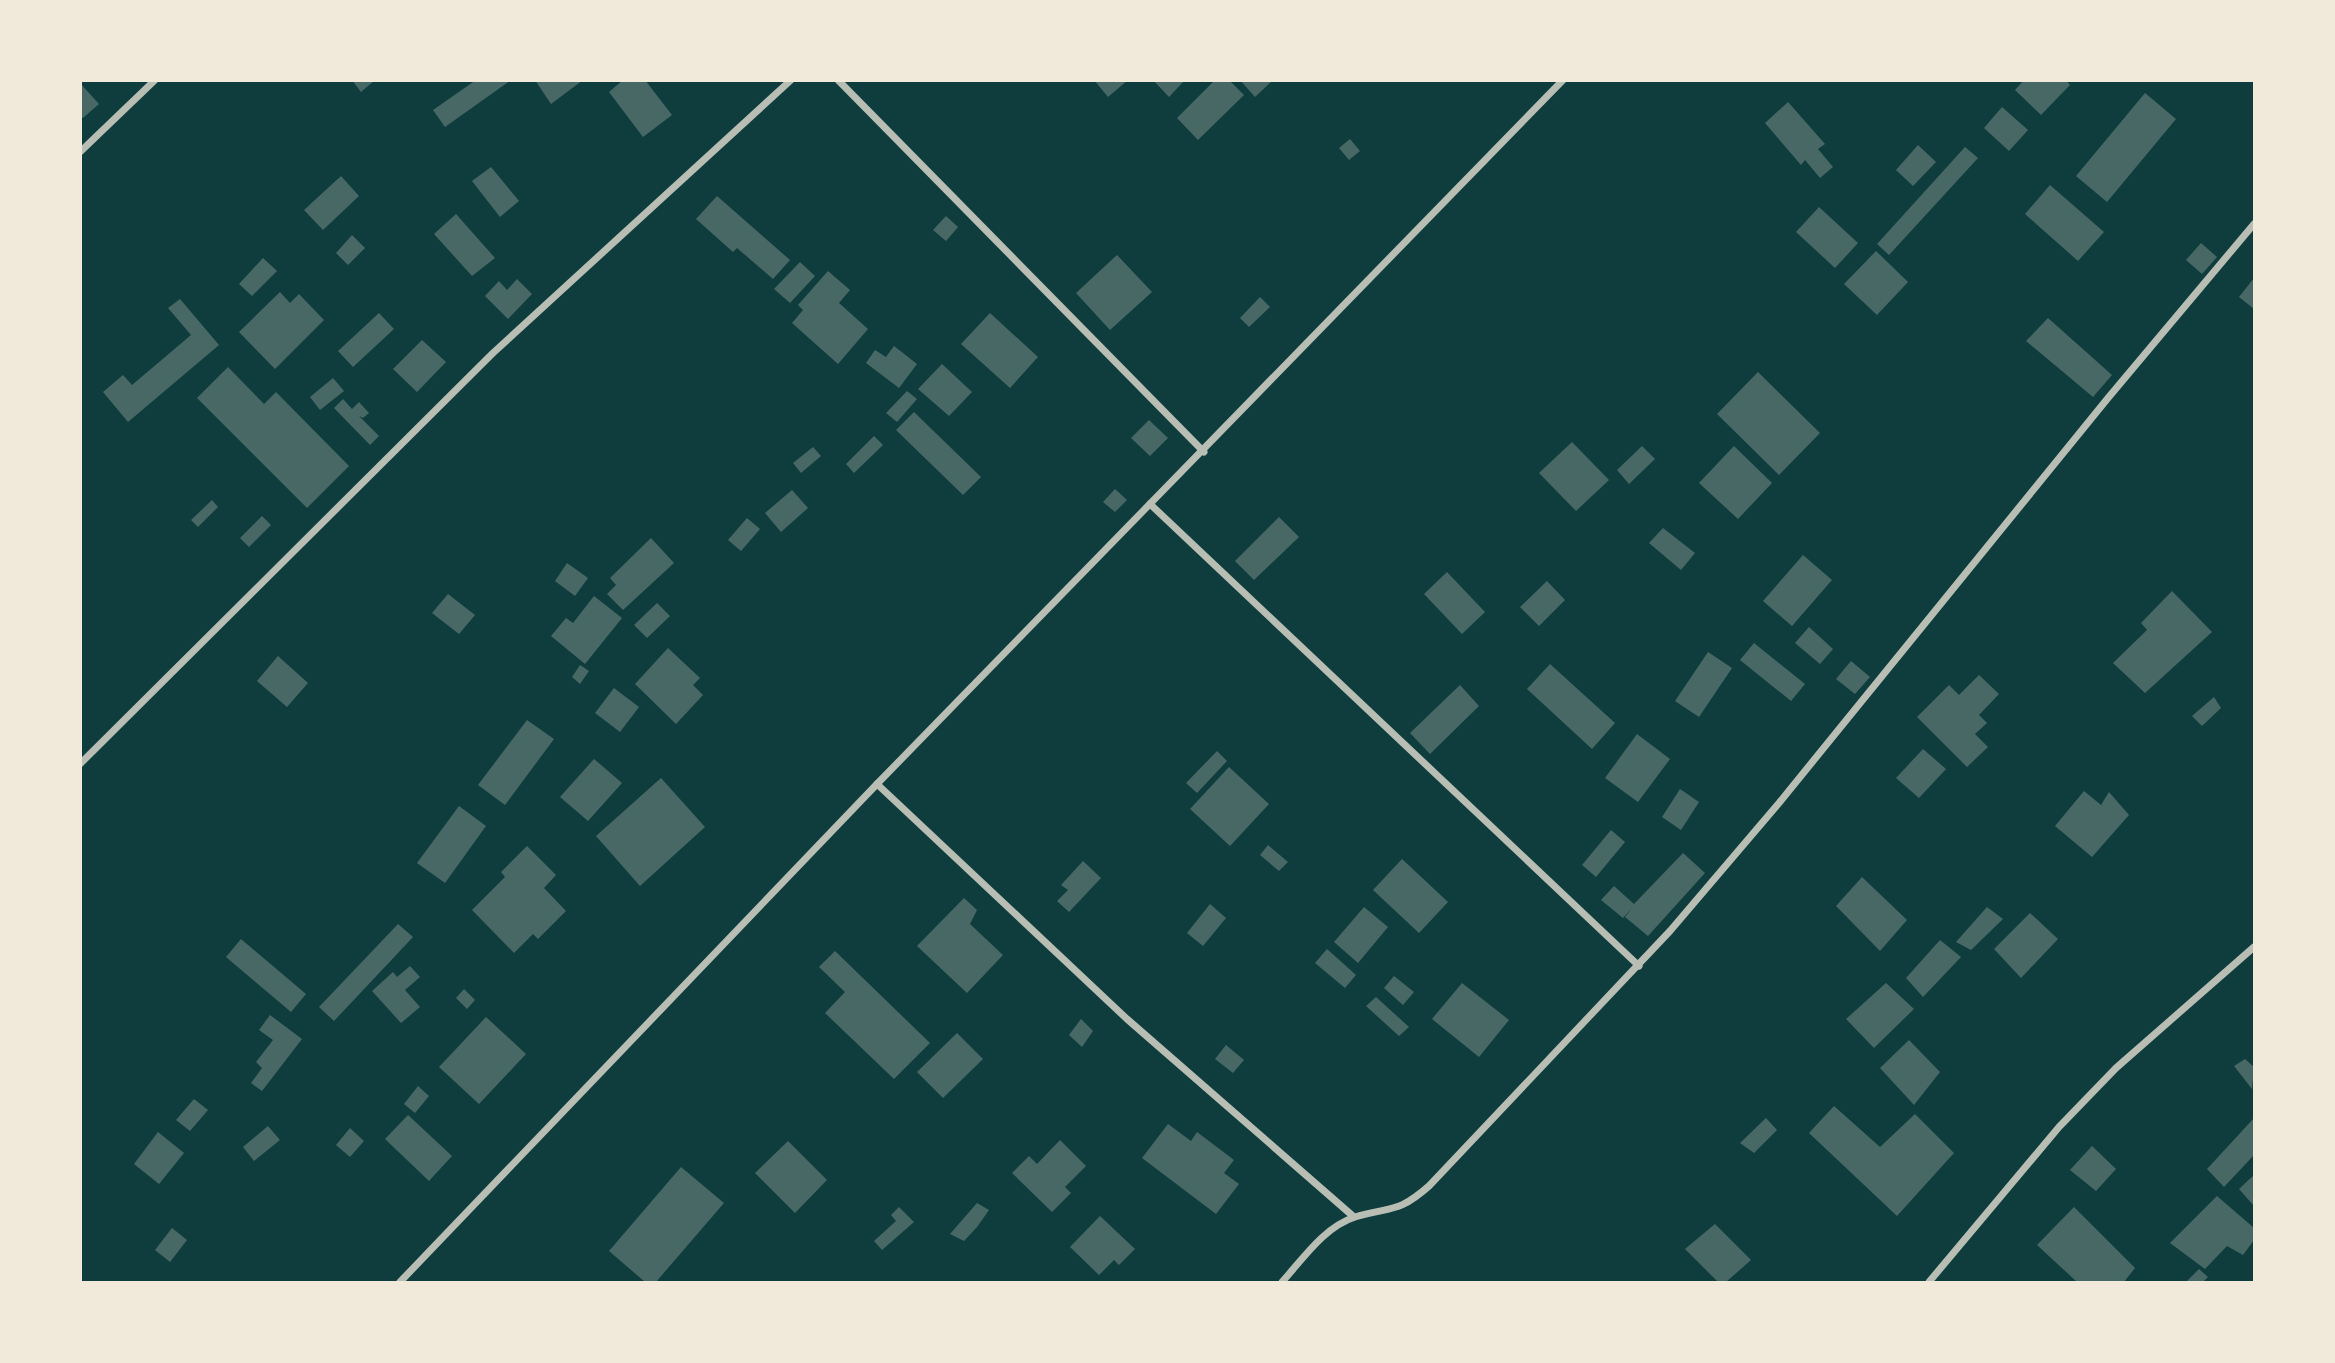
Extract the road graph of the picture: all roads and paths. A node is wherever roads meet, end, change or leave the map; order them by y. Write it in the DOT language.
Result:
graph roads {
  1 [pos="155,80"];
  2 [pos="791,80"];
  3 [pos="838,80"];
  4 [pos="1563,80"];
  5 [pos="80,152"];
  6 [pos="2255,224"];
  7 [pos="1204,452"];
  8 [pos="1150,504"];
  9 [pos="80,764"];
  10 [pos="877,784"];
  11 [pos="2255,947"];
  12 [pos="1639,966"];
  13 [pos="1354,1217"];
  14 [pos="400,1283"];
  15 [pos="1282,1283"];
  16 [pos="1929,1283"];
  1 -- 5 [label="street"];
  2 -- 9 [label="street"];
  3 -- 7 [label="street"];
  4 -- 7 [label="street"];
  6 -- 12 [label="street"];
  7 -- 8 [label="street"];
  8 -- 10 [label="street"];
  8 -- 12 [label="street"];
  10 -- 13 [label="street"];
  10 -- 14 [label="street"];
  11 -- 16 [label="street"];
  12 -- 13 [label="street"];
  13 -- 15 [label="street"];
}
